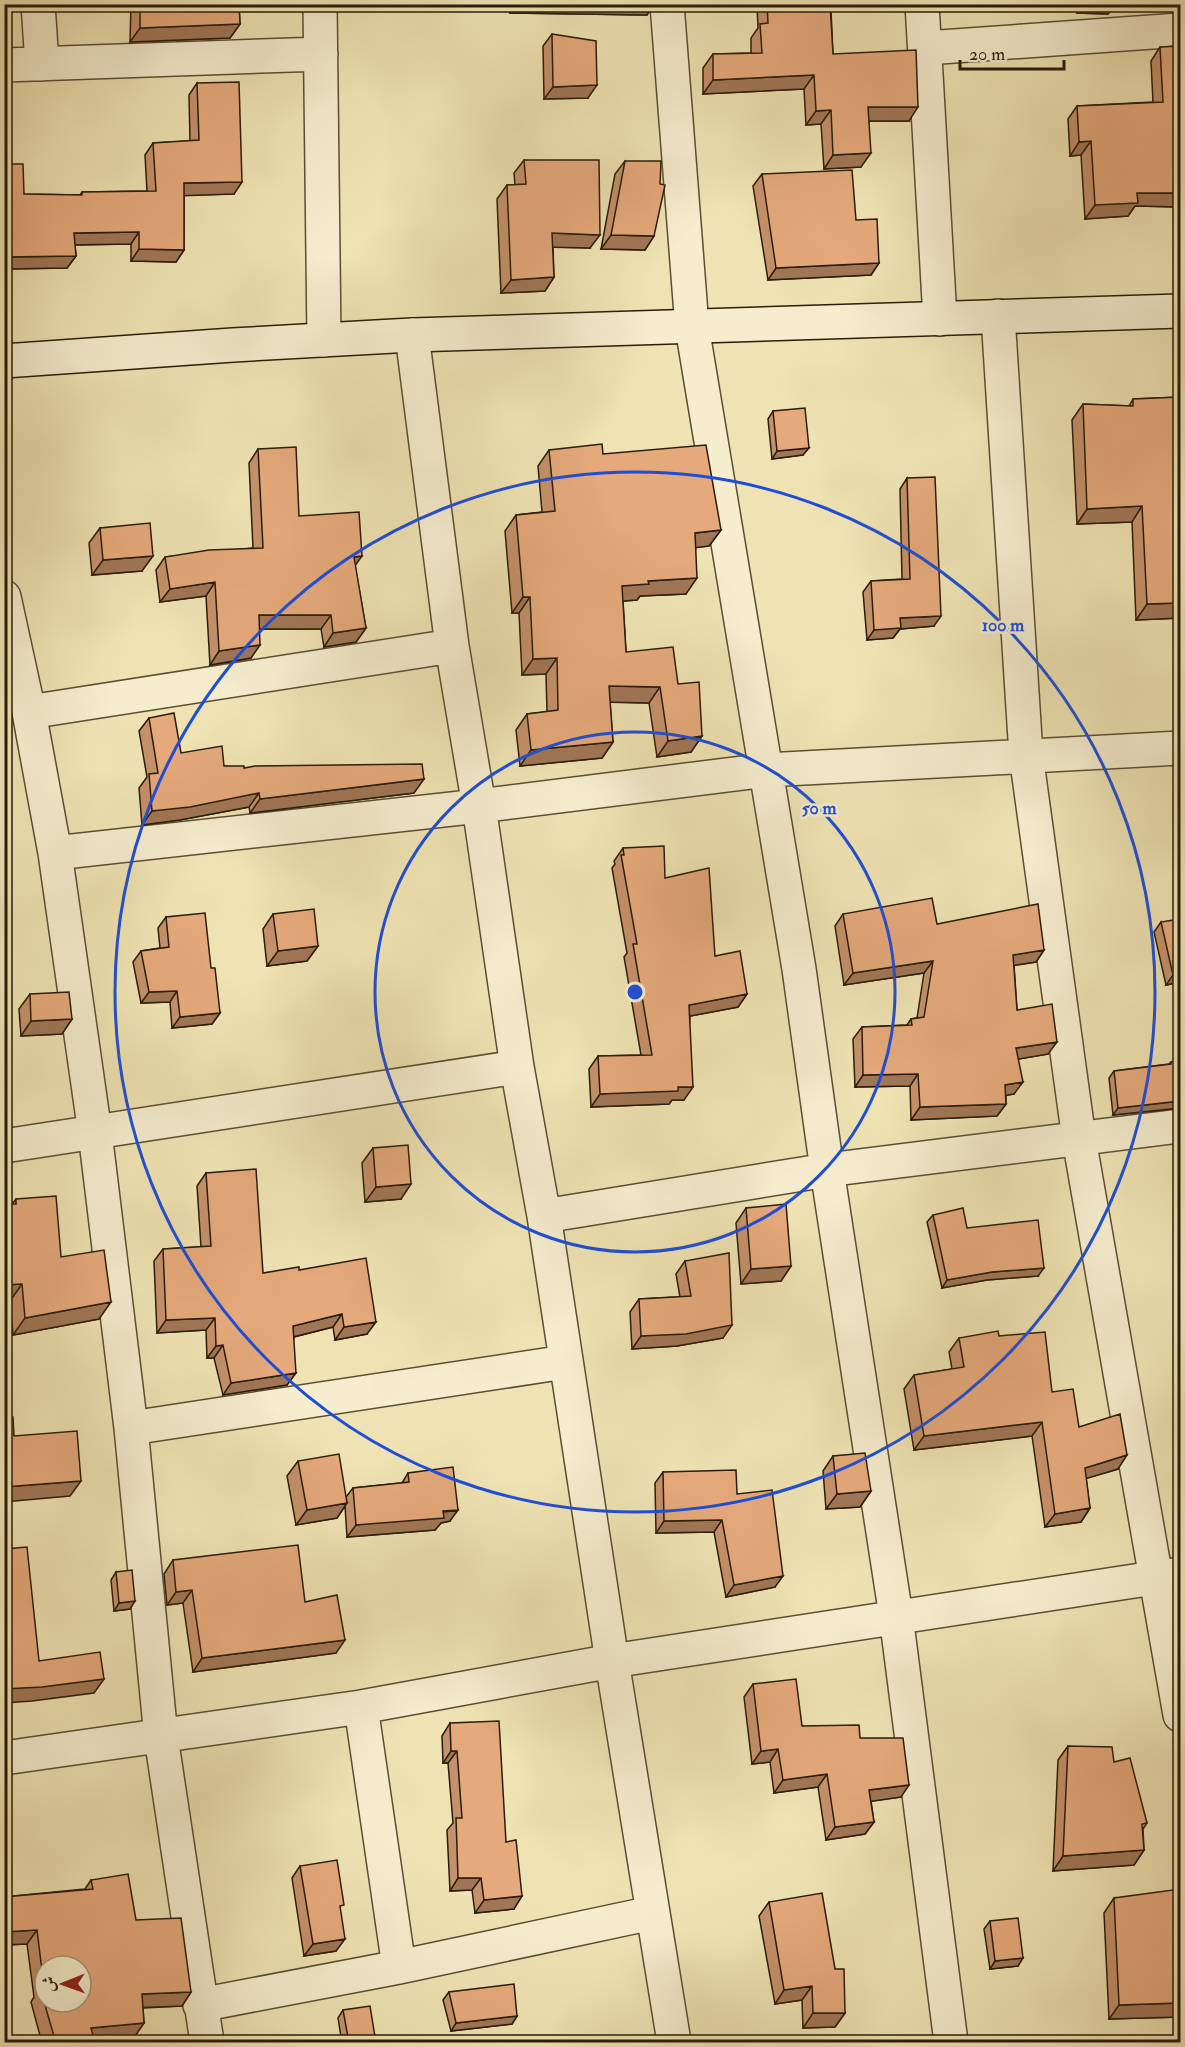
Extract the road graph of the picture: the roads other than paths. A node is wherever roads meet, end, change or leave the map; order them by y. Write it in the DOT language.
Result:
graph roads {
  1 [pos="38,4"];
  2 [pos="320,4"];
  3 [pos="667,4"];
  4 [pos="922,4"];
  5 [pos="1180,30"];
  6 [pos="926,48"];
  7 [pos="321,54"];
  8 [pos="42,64"];
  9 [pos="4,65"];
  10 [pos="1180,311"];
  11 [pos="998,316"];
  12 [pos="940,319"];
  13 [pos="692,327"];
  14 [pos="412,335"];
  15 [pos="324,340"];
  16 [pos="4,361"];
  17 [pos="5,601"];
  18 [pos="452,646"];
  19 [pos="29,712"];
  20 [pos="1180,748"];
  21 [pos="1026,755"];
  22 [pos="766,771"];
  23 [pos="479,806"];
  24 [pos="55,853"];
  25 [pos="517,1067"];
  26 [pos="1180,1126"];
  27 [pos="95,1133"];
  28 [pos="1079,1139"];
  29 [pos="4,1146"];
  30 [pos="827,1170"];
  31 [pos="544,1216"];
  32 [pos="565,1362"];
  33 [pos="131,1428"];
  34 [pos="1168,1576"];
  35 [pos="896,1616"];
  36 [pos="612,1661"];
  37 [pos="361,1707"];
  38 [pos="1180,1715"];
  39 [pos="160,1737"];
  40 [pos="4,1758"];
  41 [pos="652,1913"];
  42 [pos="399,1967"];
  43 [pos="200,2005"];
  44 [pos="207,2043"];
  45 [pos="674,2043"];
  46 [pos="951,2043"];
  1 -- 8 [label="street"];
  2 -- 7 [label="street"];
  3 -- 13 [label="street"];
  4 -- 6 [label="street"];
  5 -- 6 [label="street"];
  6 -- 12 [label="street"];
  7 -- 8 [label="street"];
  7 -- 15 [label="street"];
  8 -- 9 [label="street"];
  10 -- 11 [label="street"];
  11 -- 12 [label="street"];
  11 -- 21 [label="street"];
  12 -- 13 [label="street"];
  13 -- 14 [label="street"];
  13 -- 22 [label="street"];
  14 -- 15 [label="street"];
  14 -- 18 [label="street"];
  15 -- 16 [label="street"];
  17 -- 19 [label="street"];
  18 -- 19 [label="street"];
  18 -- 23 [label="street"];
  19 -- 24 [label="street"];
  20 -- 21 [label="street"];
  21 -- 22 [label="street"];
  21 -- 28 [label="street"];
  22 -- 23 [label="street"];
  22 -- 30 [label="street"];
  23 -- 24 [label="street"];
  23 -- 25 [label="street"];
  24 -- 27 [label="street"];
  25 -- 27 [label="street"];
  25 -- 31 [label="street"];
  26 -- 28 [label="street"];
  27 -- 29 [label="street"];
  27 -- 33 [label="street"];
  28 -- 30 [label="street"];
  28 -- 34 [label="street"];
  30 -- 31 [label="street"];
  30 -- 35 [label="street"];
  31 -- 32 [label="street"];
  32 -- 33 [label="street"];
  32 -- 36 [label="street"];
  33 -- 39 [label="street"];
  34 -- 35 [label="street"];
  34 -- 38 [label="street"];
  35 -- 36 [label="street"];
  35 -- 46 [label="street"];
  36 -- 37 [label="street"];
  36 -- 41 [label="street"];
  37 -- 39 [label="street"];
  37 -- 42 [label="street"];
  39 -- 40 [label="street"];
  39 -- 43 [label="street"];
  41 -- 42 [label="street"];
  41 -- 45 [label="street"];
  42 -- 43 [label="street"];
  43 -- 44 [label="street"];
}
